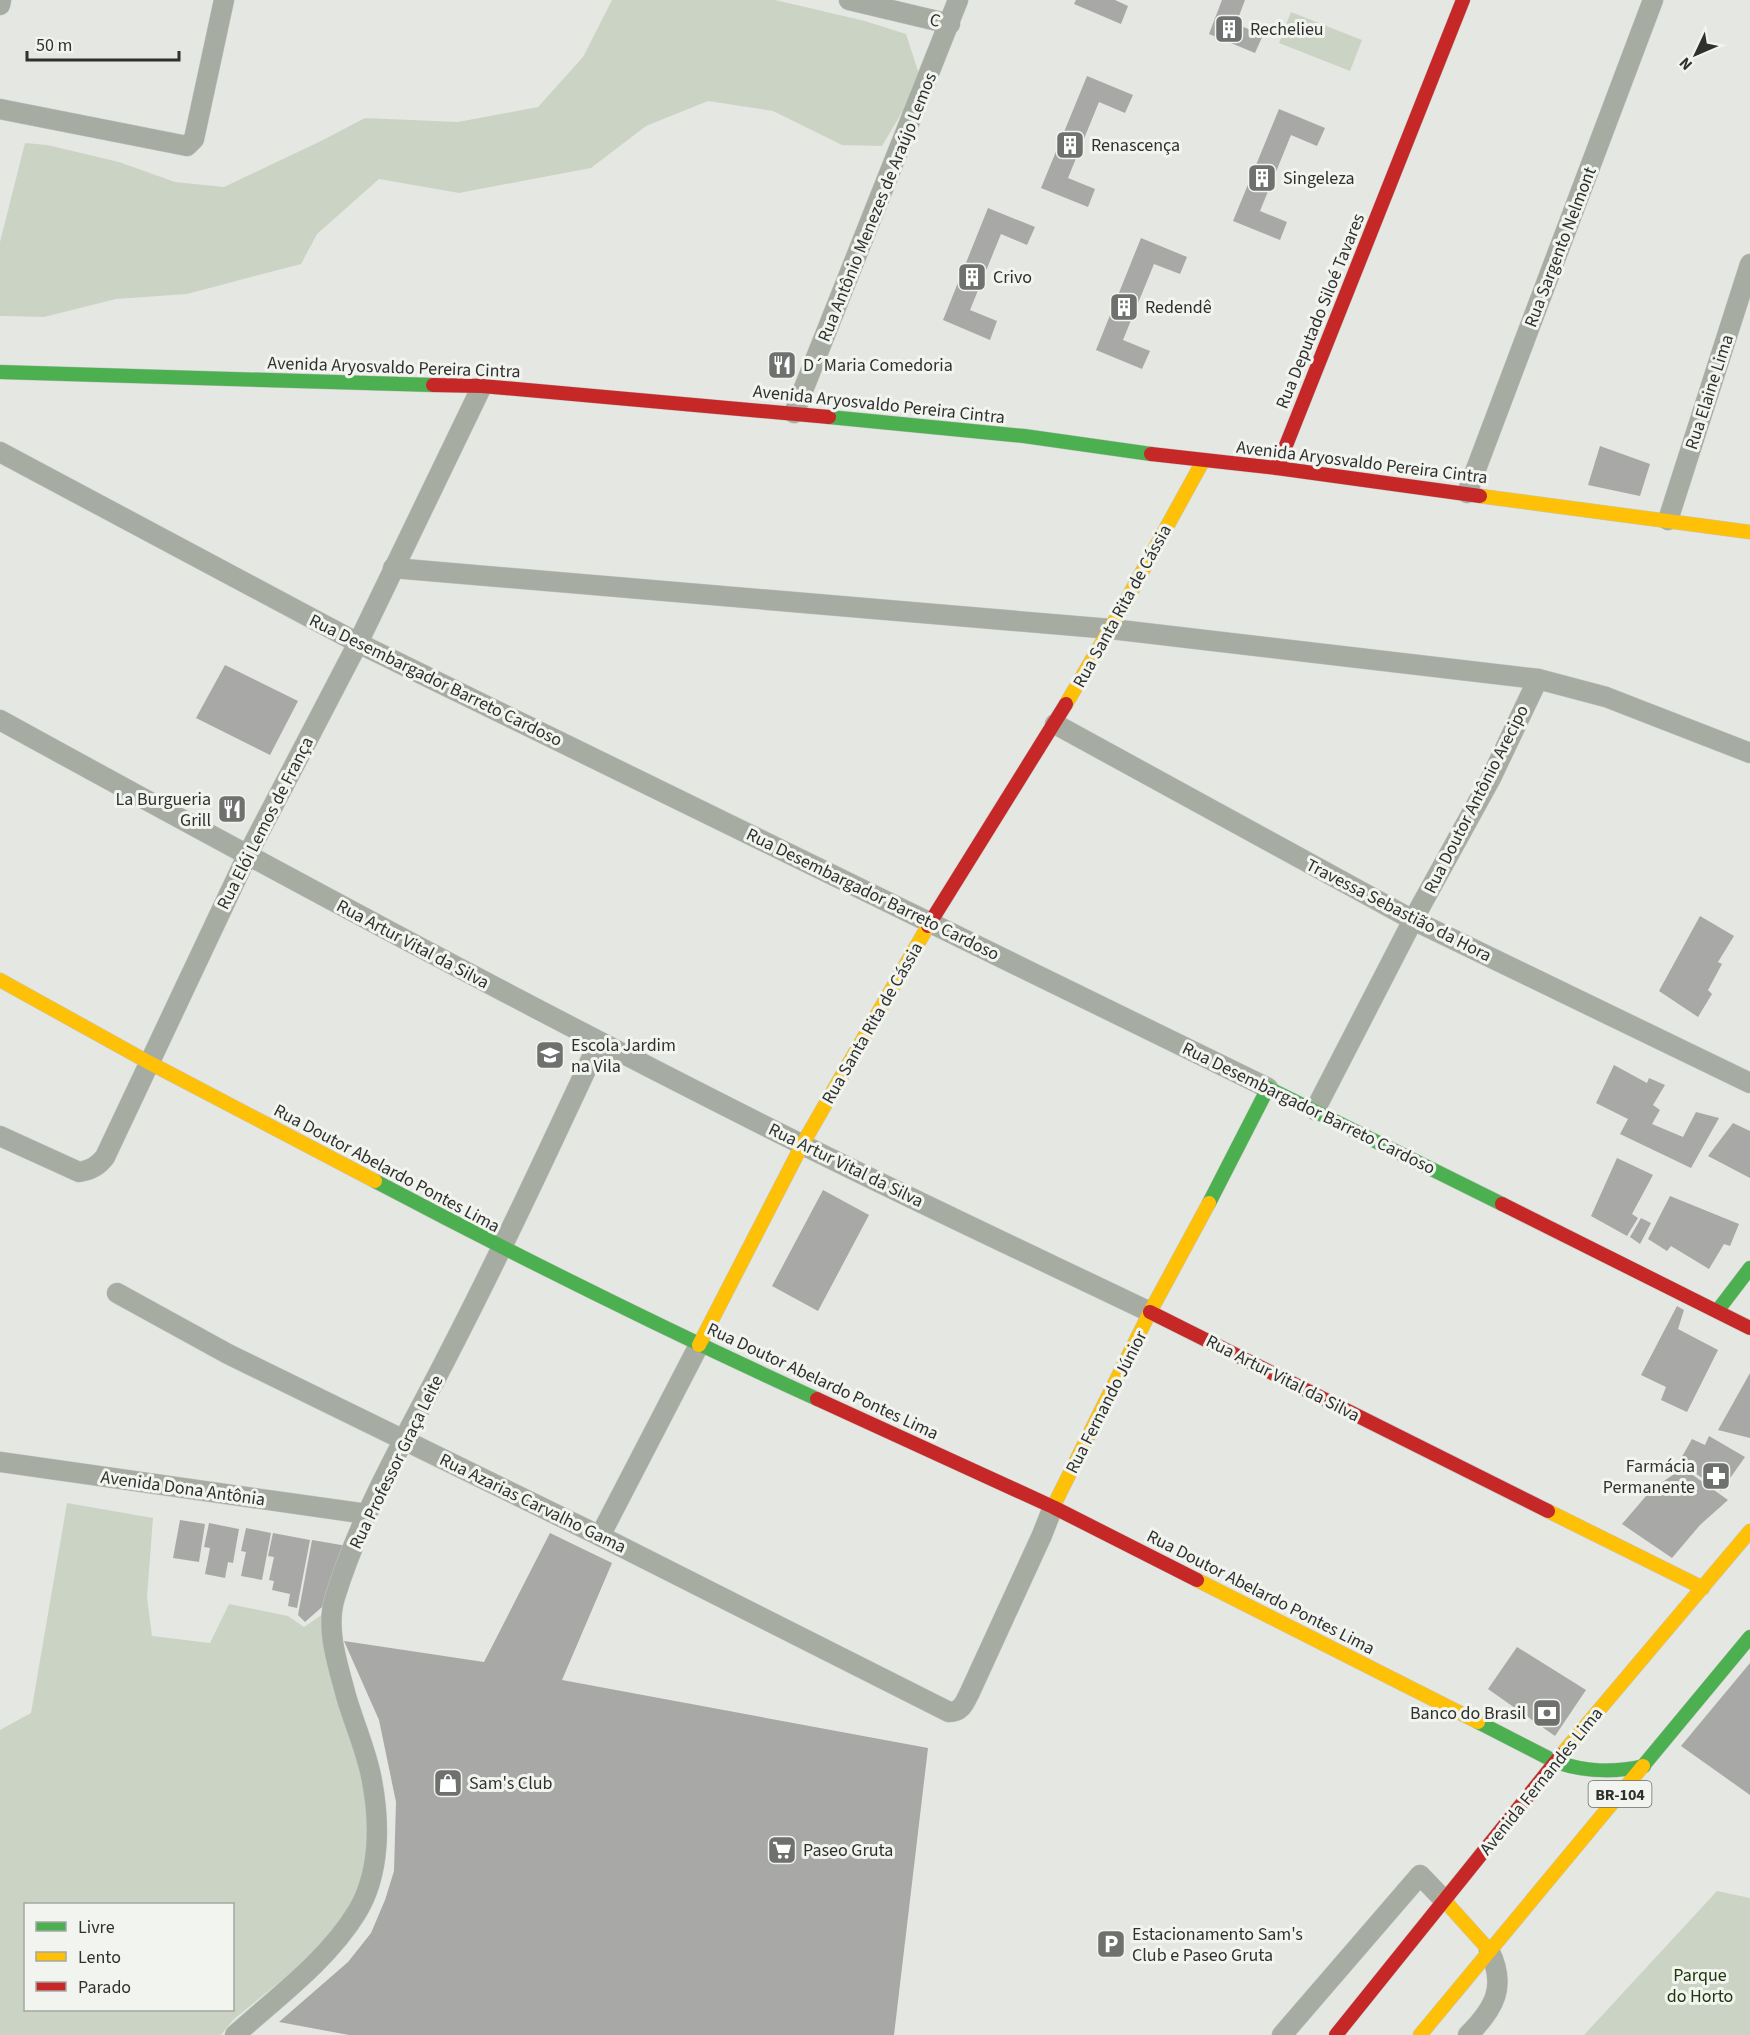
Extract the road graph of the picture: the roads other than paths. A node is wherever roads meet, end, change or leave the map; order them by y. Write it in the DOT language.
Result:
graph roads {
  1 [pos="1,0"];
  2 [pos="224,0"];
  3 [pos="849,0"];
  4 [pos="958,0"];
  5 [pos="1463,0"];
  6 [pos="1653,0"];
  7 [pos="0,5"];
  8 [pos="950,24"];
  9 [pos="0,109"];
  10 [pos="1750,264"];
  11 [pos="0,372"];
  12 [pos="482,386"];
  13 [pos="794,413"];
  14 [pos="0,452"];
  15 [pos="1203,461"];
  16 [pos="1277,468"];
  17 [pos="1467,494"];
  18 [pos="1668,520"];
  19 [pos="1750,532"];
  20 [pos="393,568"];
  21 [pos="1111,629"];
  22 [pos="358,643"];
  23 [pos="1538,679"];
  24 [pos="0,720"];
  25 [pos="1055,724"];
  26 [pos="1750,753"];
  27 [pos="247,856"];
  28 [pos="1413,921"];
  29 [pos="930,922"];
  30 [pos="0,980"];
  31 [pos="599,1042"];
  32 [pos="148,1062"];
  33 [pos="1750,1083"];
  34 [pos="1268,1088"];
  35 [pos="1315,1110"];
  36 [pos="0,1136"];
  37 [pos="802,1145"];
  38 [pos="502,1248"];
  39 [pos="1750,1268"];
  40 [pos="117,1293"];
  41 [pos="1718,1310"];
  42 [pos="1150,1312"];
  43 [pos="1750,1328"];
  44 [pos="699,1345"];
  45 [pos="405,1440"];
  46 [pos="0,1462"];
  47 [pos="1053,1507"];
  48 [pos="367,1514"];
  49 [pos="1750,1531"];
  50 [pos="600,1536"];
  51 [pos="1703,1588"];
  52 [pos="1750,1637"];
  53 [pos="949,1712"];
  54 [pos="1556,1762"];
  55 [pos="1644,1766"];
  56 [pos="1444,1900"];
  57 [pos="1489,1950"];
  58 [pos="235,2035"];
  59 [pos="1282,2035"];
  60 [pos="1336,2035"];
  61 [pos="1420,2035"];
  62 [pos="1468,2035"];
  1 -- 7 [label="street"];
  2 -- 9 [label="street"];
  3 -- 8 [label="street, C"];
  4 -- 8 [label="street, Rua Antônio Menezes de Araújo Lemos"];
  5 -- 16 [label="main road, Rua Deputado Siloé Tavares"];
  6 -- 17 [label="street, Rua Sargento Nelmont"];
  8 -- 13 [label="street, Rua Antônio Menezes de Araújo Lemos"];
  10 -- 18 [label="street, Rua Elaine Lima"];
  11 -- 12 [label="main road, Avenida Aryosvaldo Pereira Cintra"];
  12 -- 13 [label="main road, Avenida Aryosvaldo Pereira Cintra"];
  12 -- 20 [label="street, Rua Elói Lemos de França"];
  13 -- 15 [label="main road, Avenida Aryosvaldo Pereira Cintra"];
  14 -- 22 [label="street, Rua Desembargador Barreto Cardoso"];
  15 -- 16 [label="main road, Avenida Aryosvaldo Pereira Cintra"];
  15 -- 21 [label="main road, Rua Santa Rita de Cássia"];
  16 -- 17 [label="main road, Avenida Aryosvaldo Pereira Cintra"];
  17 -- 18 [label="main road, Avenida Aryosvaldo Pereira Cintra"];
  18 -- 19 [label="main road, Avenida Aryosvaldo Pereira Cintra"];
  20 -- 21 [label="street"];
  20 -- 22 [label="street, Rua Elói Lemos de França"];
  21 -- 23 [label="street"];
  21 -- 25 [label="main road, Rua Santa Rita de Cássia"];
  22 -- 27 [label="street, Rua Elói Lemos de França"];
  22 -- 29 [label="street, Rua Desembargador Barreto Cardoso"];
  23 -- 26 [label="street"];
  23 -- 28 [label="street, Rua Doutor Antônio Arecipo"];
  24 -- 27 [label="street, Rua Artur Vital da Silva"];
  25 -- 28 [label="street, Travessa Sebastião da Hora"];
  25 -- 29 [label="main road, Rua Santa Rita de Cássia"];
  27 -- 31 [label="street, Rua Artur Vital da Silva"];
  27 -- 32 [label="street, Rua Elói Lemos de França"];
  28 -- 33 [label="street, Travessa Sebastião da Hora"];
  28 -- 35 [label="street, Rua Doutor Antônio Arecipo"];
  29 -- 34 [label="street, Rua Desembargador Barreto Cardoso"];
  29 -- 37 [label="main road, Rua Santa Rita de Cássia"];
  30 -- 32 [label="main road, Rua Doutor Abelardo Pontes Lima"];
  31 -- 37 [label="street, Rua Artur Vital da Silva"];
  31 -- 38 [label="street, Rua Professor Graça Leite"];
  32 -- 36 [label="street, Rua Elói Lemos de França"];
  32 -- 38 [label="main road, Rua Doutor Abelardo Pontes Lima"];
  34 -- 35 [label="main road, Rua Desembargador Barreto Cardoso"];
  34 -- 42 [label="main road, Rua Fernando Júnior"];
  35 -- 41 [label="main road, Rua Desembargador Barreto Cardoso"];
  37 -- 42 [label="street, Rua Artur Vital da Silva"];
  37 -- 44 [label="main road, Rua Santa Rita de Cássia"];
  38 -- 44 [label="main road, Rua Doutor Abelardo Pontes Lima"];
  38 -- 45 [label="street, Rua Professor Graça Leite"];
  39 -- 41 [label="main road"];
  40 -- 45 [label="street, Rua Azarias Carvalho Gama"];
  41 -- 43 [label="main road, Rua Desembargador Barreto Cardoso"];
  42 -- 47 [label="main road, Rua Fernando Júnior"];
  42 -- 51 [label="main road, Rua Artur Vital da Silva"];
  44 -- 47 [label="main road, Rua Doutor Abelardo Pontes Lima"];
  44 -- 50 [label="street, Rua Santa Rita de Cássia"];
  45 -- 48 [label="street, Rua Professor Graça Leite"];
  45 -- 50 [label="street, Rua Azarias Carvalho Gama"];
  46 -- 48 [label="street, Avenida Dona Antônia"];
  47 -- 53 [label="street, Rua Fernando Júnior"];
  47 -- 54 [label="main road, Rua Doutor Abelardo Pontes Lima"];
  48 -- 58 [label="street, Rua Professor Graça Leite"];
  49 -- 51 [label="main road, Avenida Fernandes Lima"];
  50 -- 53 [label="street, Rua Azarias Carvalho Gama"];
  51 -- 54 [label="main road, Avenida Fernandes Lima"];
  52 -- 55 [label="main road, BR-104"];
  54 -- 55 [label="main road, Rua Doutor Abelardo Pontes Lima"];
  54 -- 56 [label="main road, Avenida Fernandes Lima"];
  55 -- 57 [label="main road, BR-104"];
  56 -- 57 [label="main road"];
  56 -- 59 [label="street"];
  56 -- 60 [label="main road, Avenida Fernandes Lima"];
  57 -- 61 [label="main road, BR-104"];
  57 -- 62 [label="street"];
}
